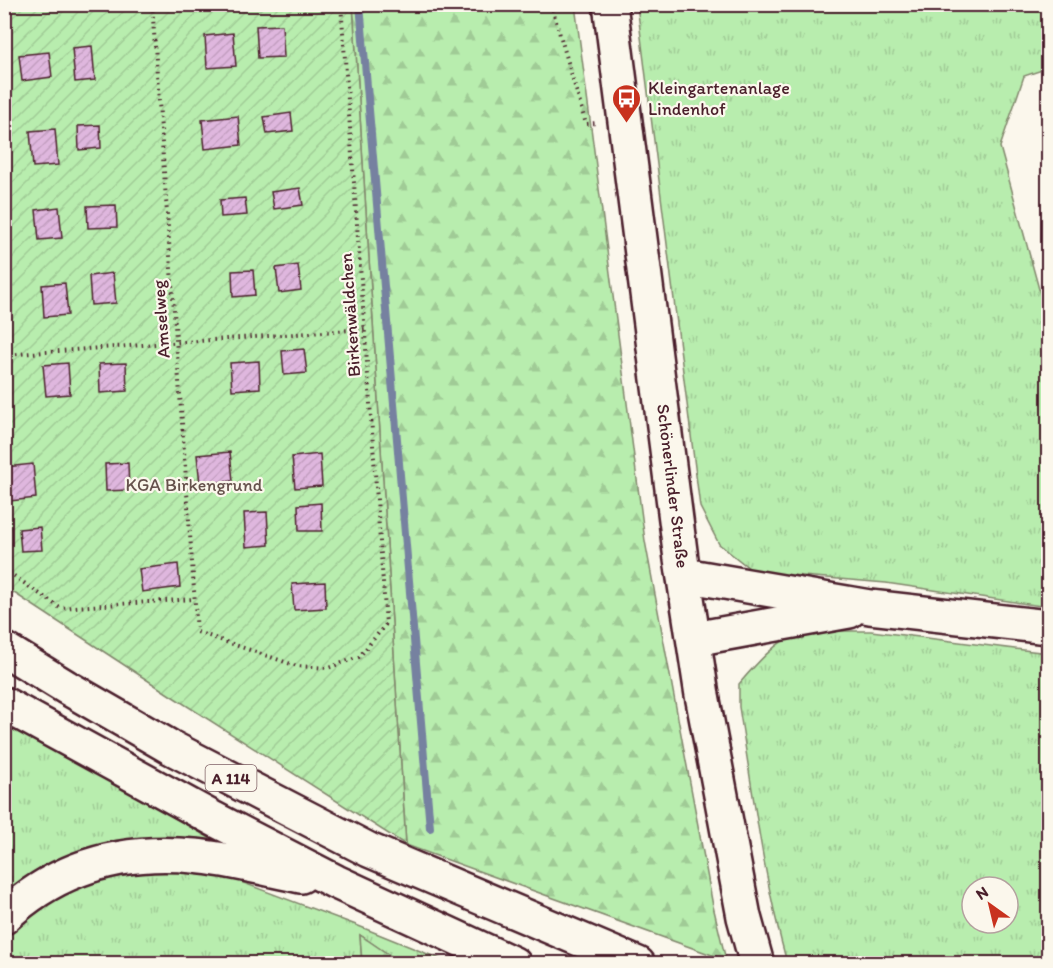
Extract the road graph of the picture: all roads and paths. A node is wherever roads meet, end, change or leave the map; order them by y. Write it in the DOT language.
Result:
graph roads {
  1 [pos="152,4"];
  2 [pos="341,4"];
  3 [pos="551,4"];
  4 [pos="610,4"];
  5 [pos="604,123"];
  6 [pos="365,329"];
  7 [pos="176,343"];
  8 [pos="4,355"];
  9 [pos="4,569"];
  10 [pos="684,575"];
  11 [pos="194,599"];
  12 [pos="870,608"];
  13 [pos="1048,627"];
  14 [pos="197,632"];
  15 [pos="694,639"];
  16 [pos="4,649"];
  17 [pos="4,704"];
  18 [pos="336,882"];
  19 [pos="4,917"];
  20 [pos="514,963"];
  21 [pos="638,963"];
  22 [pos="757,963"];
  1 -- 7 [label="path, Amselweg"];
  2 -- 6 [label="path, Birkenwäldchen"];
  3 -- 5 [label="path"];
  4 -- 10 [label="main road, Schönerlinder Straße"];
  6 -- 7 [label="path"];
  6 -- 14 [label="path, Birkenwäldchen"];
  7 -- 8 [label="path"];
  7 -- 11 [label="path, Amselweg"];
  9 -- 11 [label="path"];
  10 -- 12 [label="main road"];
  10 -- 15 [label="main road, Schönerlinder Straße"];
  11 -- 14 [label="path, Amselweg"];
  12 -- 13 [label="main road"];
  12 -- 15 [label="main road"];
  15 -- 22 [label="main road, Schönerlinder Straße"];
  16 -- 21 [label="main road, A 114"];
  17 -- 18 [label="main road, A 114"];
  18 -- 19 [label="main road"];
  18 -- 20 [label="main road, A 114"];
}
